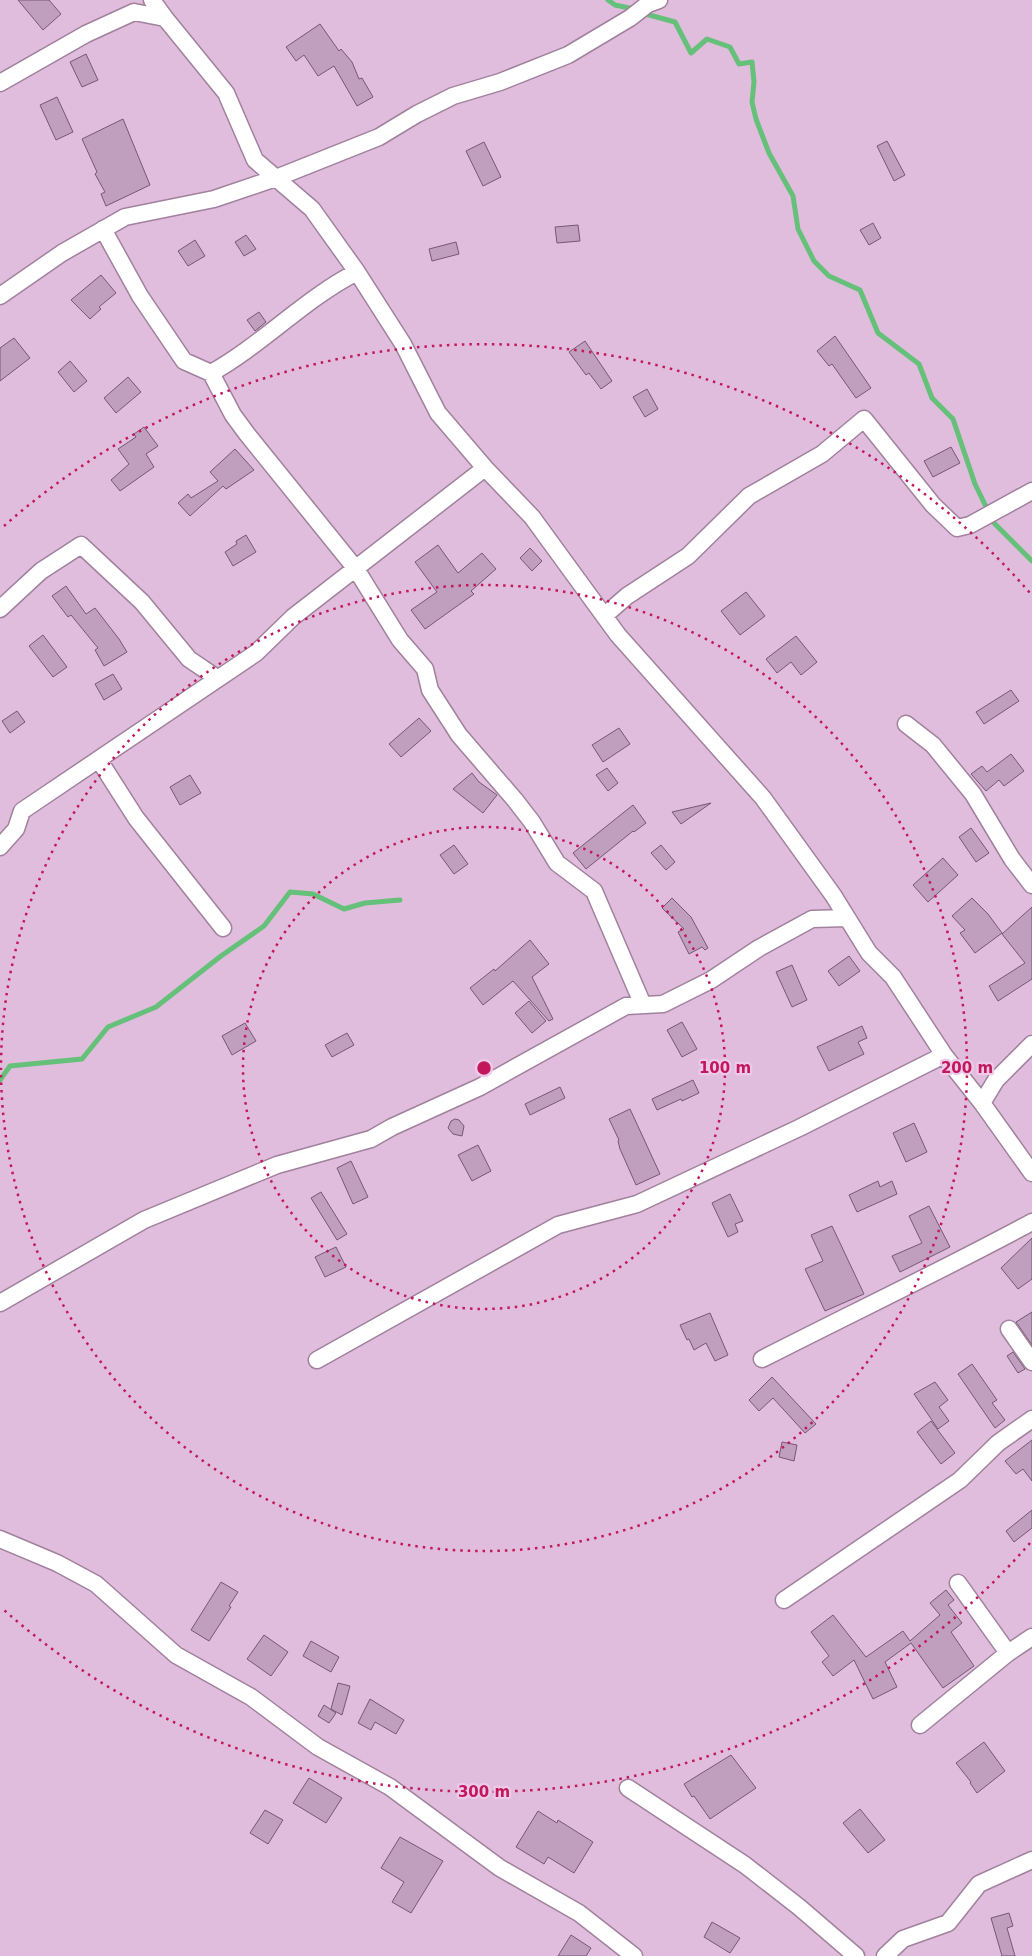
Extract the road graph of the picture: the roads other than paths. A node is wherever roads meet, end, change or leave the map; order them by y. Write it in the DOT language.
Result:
graph roads {
  1 [pos="152,0"];
  2 [pos="654,2"];
  3 [pos="165,18"];
  4 [pos="0,83"];
  5 [pos="276,178"];
  6 [pos="103,229"];
  7 [pos="357,272"];
  8 [pos="0,296"];
  9 [pos="211,373"];
  10 [pos="485,468"];
  11 [pos="1032,490"];
  12 [pos="356,570"];
  13 [pos="0,609"];
  14 [pos="604,616"];
  15 [pos="217,678"];
  16 [pos="906,724"];
  17 [pos="98,760"];
  18 [pos="0,847"];
  19 [pos="1032,885"];
  20 [pos="847,918"];
  21 [pos="223,928"];
  22 [pos="643,1005"];
  23 [pos="1032,1044"];
  24 [pos="944,1055"];
  25 [pos="982,1103"];
  26 [pos="1032,1173"];
  27 [pos="1032,1222"];
  28 [pos="0,1303"];
  29 [pos="1009,1330"];
  30 [pos="762,1359"];
  31 [pos="317,1360"];
  32 [pos="1032,1362"];
  33 [pos="1032,1419"];
  34 [pos="0,1540"];
  35 [pos="958,1583"];
  36 [pos="784,1600"];
  37 [pos="1032,1637"];
  38 [pos="1008,1653"];
  39 [pos="920,1724"];
  40 [pos="628,1788"];
  41 [pos="1032,1860"];
  42 [pos="634,1956"];
  43 [pos="856,1956"];
  44 [pos="885,1956"];
  1 -- 3 [label="street"];
  2 -- 5 [label="street"];
  3 -- 4 [label="street"];
  3 -- 5 [label="street"];
  5 -- 6 [label="street"];
  5 -- 7 [label="street"];
  6 -- 8 [label="street"];
  6 -- 9 [label="street"];
  7 -- 9 [label="street"];
  7 -- 10 [label="street"];
  9 -- 12 [label="street"];
  10 -- 12 [label="street"];
  10 -- 14 [label="street"];
  11 -- 14 [label="street"];
  12 -- 15 [label="street"];
  12 -- 22 [label="street"];
  13 -- 15 [label="street"];
  14 -- 20 [label="street"];
  15 -- 17 [label="street"];
  16 -- 19 [label="street"];
  17 -- 18 [label="street"];
  17 -- 21 [label="street"];
  20 -- 22 [label="street"];
  20 -- 24 [label="street"];
  22 -- 28 [label="street"];
  23 -- 25 [label="street"];
  24 -- 25 [label="street"];
  24 -- 31 [label="street"];
  25 -- 26 [label="street"];
  27 -- 30 [label="street"];
  29 -- 32 [label="street"];
  33 -- 36 [label="street"];
  34 -- 42 [label="street"];
  35 -- 38 [label="street"];
  37 -- 38 [label="street"];
  38 -- 39 [label="street"];
  40 -- 43 [label="street"];
  41 -- 44 [label="street"];
}
